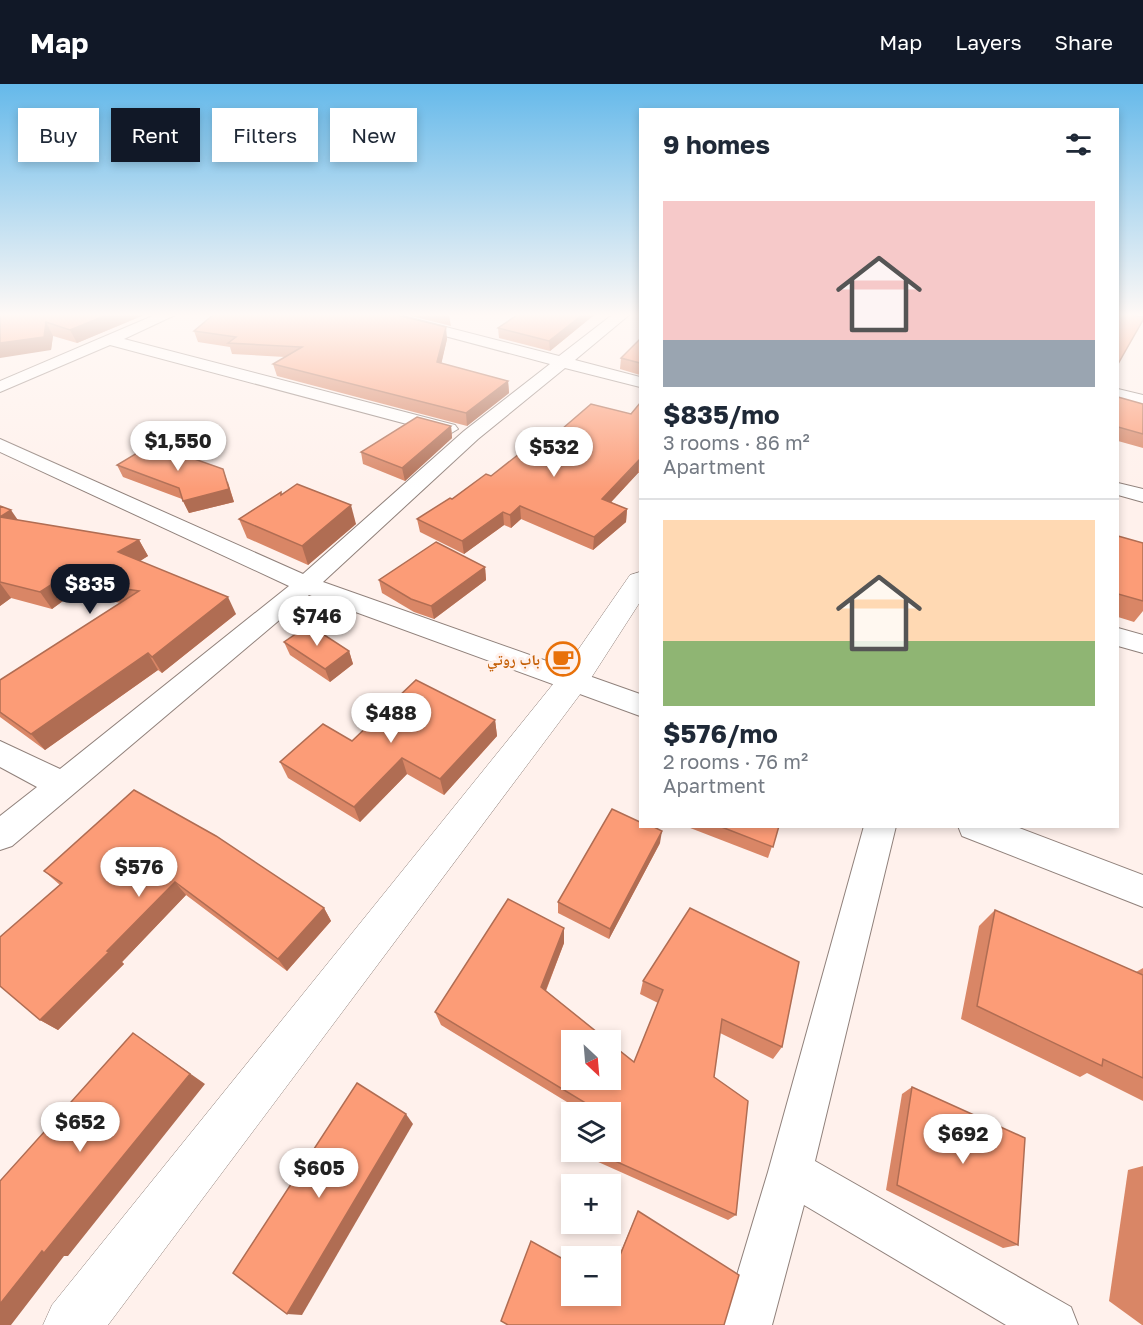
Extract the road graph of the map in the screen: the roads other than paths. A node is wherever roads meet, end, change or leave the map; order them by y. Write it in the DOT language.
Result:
graph roads {
  1 [pos="32,373"];
  2 [pos="234,373"];
  3 [pos="549,373"];
  4 [pos="607,373"];
  5 [pos="639,382"];
  6 [pos="0,387"];
  7 [pos="1119,394"];
  8 [pos="1143,400"];
  9 [pos="471,435"];
  10 [pos="0,445"];
  11 [pos="1119,489"];
  12 [pos="1143,496"];
  13 [pos="639,582"];
  14 [pos="306,585"];
  15 [pos="1119,637"];
  16 [pos="1143,645"];
  17 [pos="573,681"];
  18 [pos="639,705"];
  19 [pos="0,753"];
  20 [pos="62,785"];
  21 [pos="879,828"];
  22 [pos="979,828"];
  23 [pos="0,836"];
  24 [pos="1143,891"];
  25 [pos="790,1172"];
  26 [pos="72,1325"];
  27 [pos="747,1325"];
  28 [pos="1053,1325"];
  1 -- 6 [label="street"];
  2 -- 9 [label="street"];
  3 -- 9 [label="street"];
  4 -- 5 [label="street"];
  7 -- 8 [label="street"];
  9 -- 14 [label="street"];
  10 -- 14 [label="street"];
  11 -- 12 [label="street"];
  13 -- 17 [label="street"];
  14 -- 17 [label="street"];
  14 -- 20 [label="street"];
  15 -- 16 [label="street"];
  17 -- 18 [label="street"];
  17 -- 26 [label="street"];
  19 -- 20 [label="street"];
  20 -- 23 [label="street"];
  21 -- 25 [label="street"];
  22 -- 24 [label="street"];
  25 -- 27 [label="street"];
  25 -- 28 [label="street"];
}
